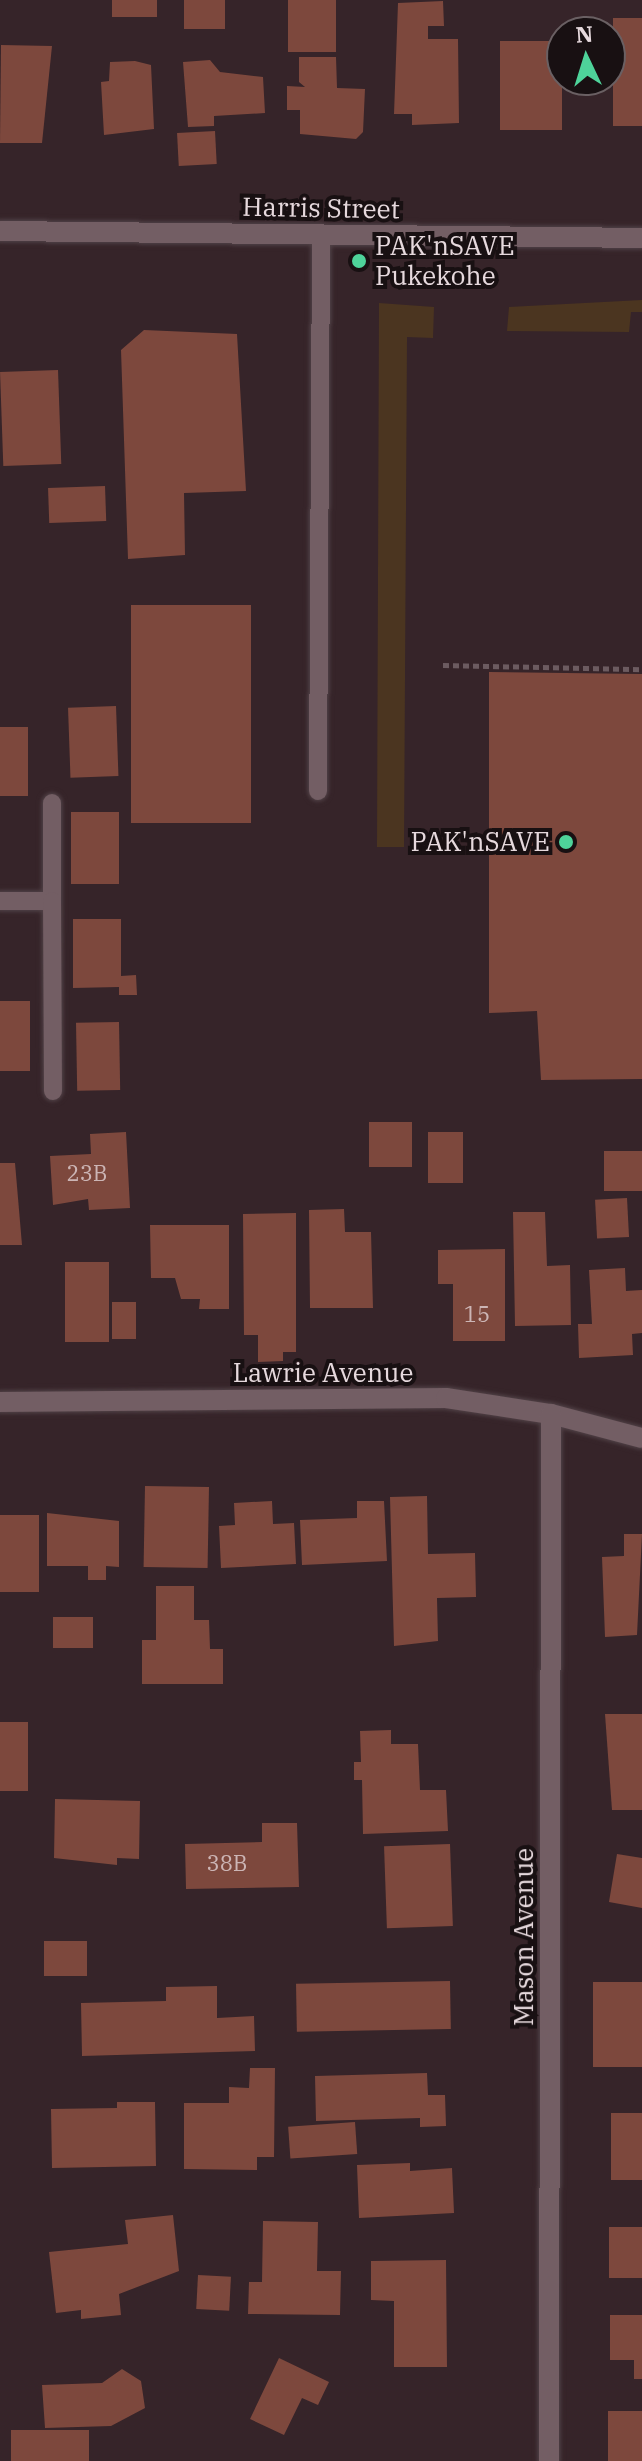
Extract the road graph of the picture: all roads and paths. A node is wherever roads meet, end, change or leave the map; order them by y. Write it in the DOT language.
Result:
graph roads {
  1 [pos="0,231"];
  2 [pos="321,234"];
  3 [pos="642,238"];
  4 [pos="443,665"];
  5 [pos="642,669"];
  6 [pos="318,791"];
  7 [pos="52,803"];
  8 [pos="0,901"];
  9 [pos="52,901"];
  10 [pos="53,1091"];
  11 [pos="0,1402"];
  12 [pos="551,1414"];
  13 [pos="642,1438"];
  14 [pos="549,2461"];
  1 -- 2 [label="street, Harris Street"];
  2 -- 3 [label="street, Harris Street"];
  2 -- 6 [label="lane"];
  4 -- 5 [label="path"];
  7 -- 9 [label="lane"];
  8 -- 9 [label="lane"];
  9 -- 10 [label="lane"];
  11 -- 12 [label="street, Lawrie Avenue"];
  12 -- 13 [label="street, Lawrie Avenue"];
  12 -- 14 [label="street, Mason Avenue"];
}
